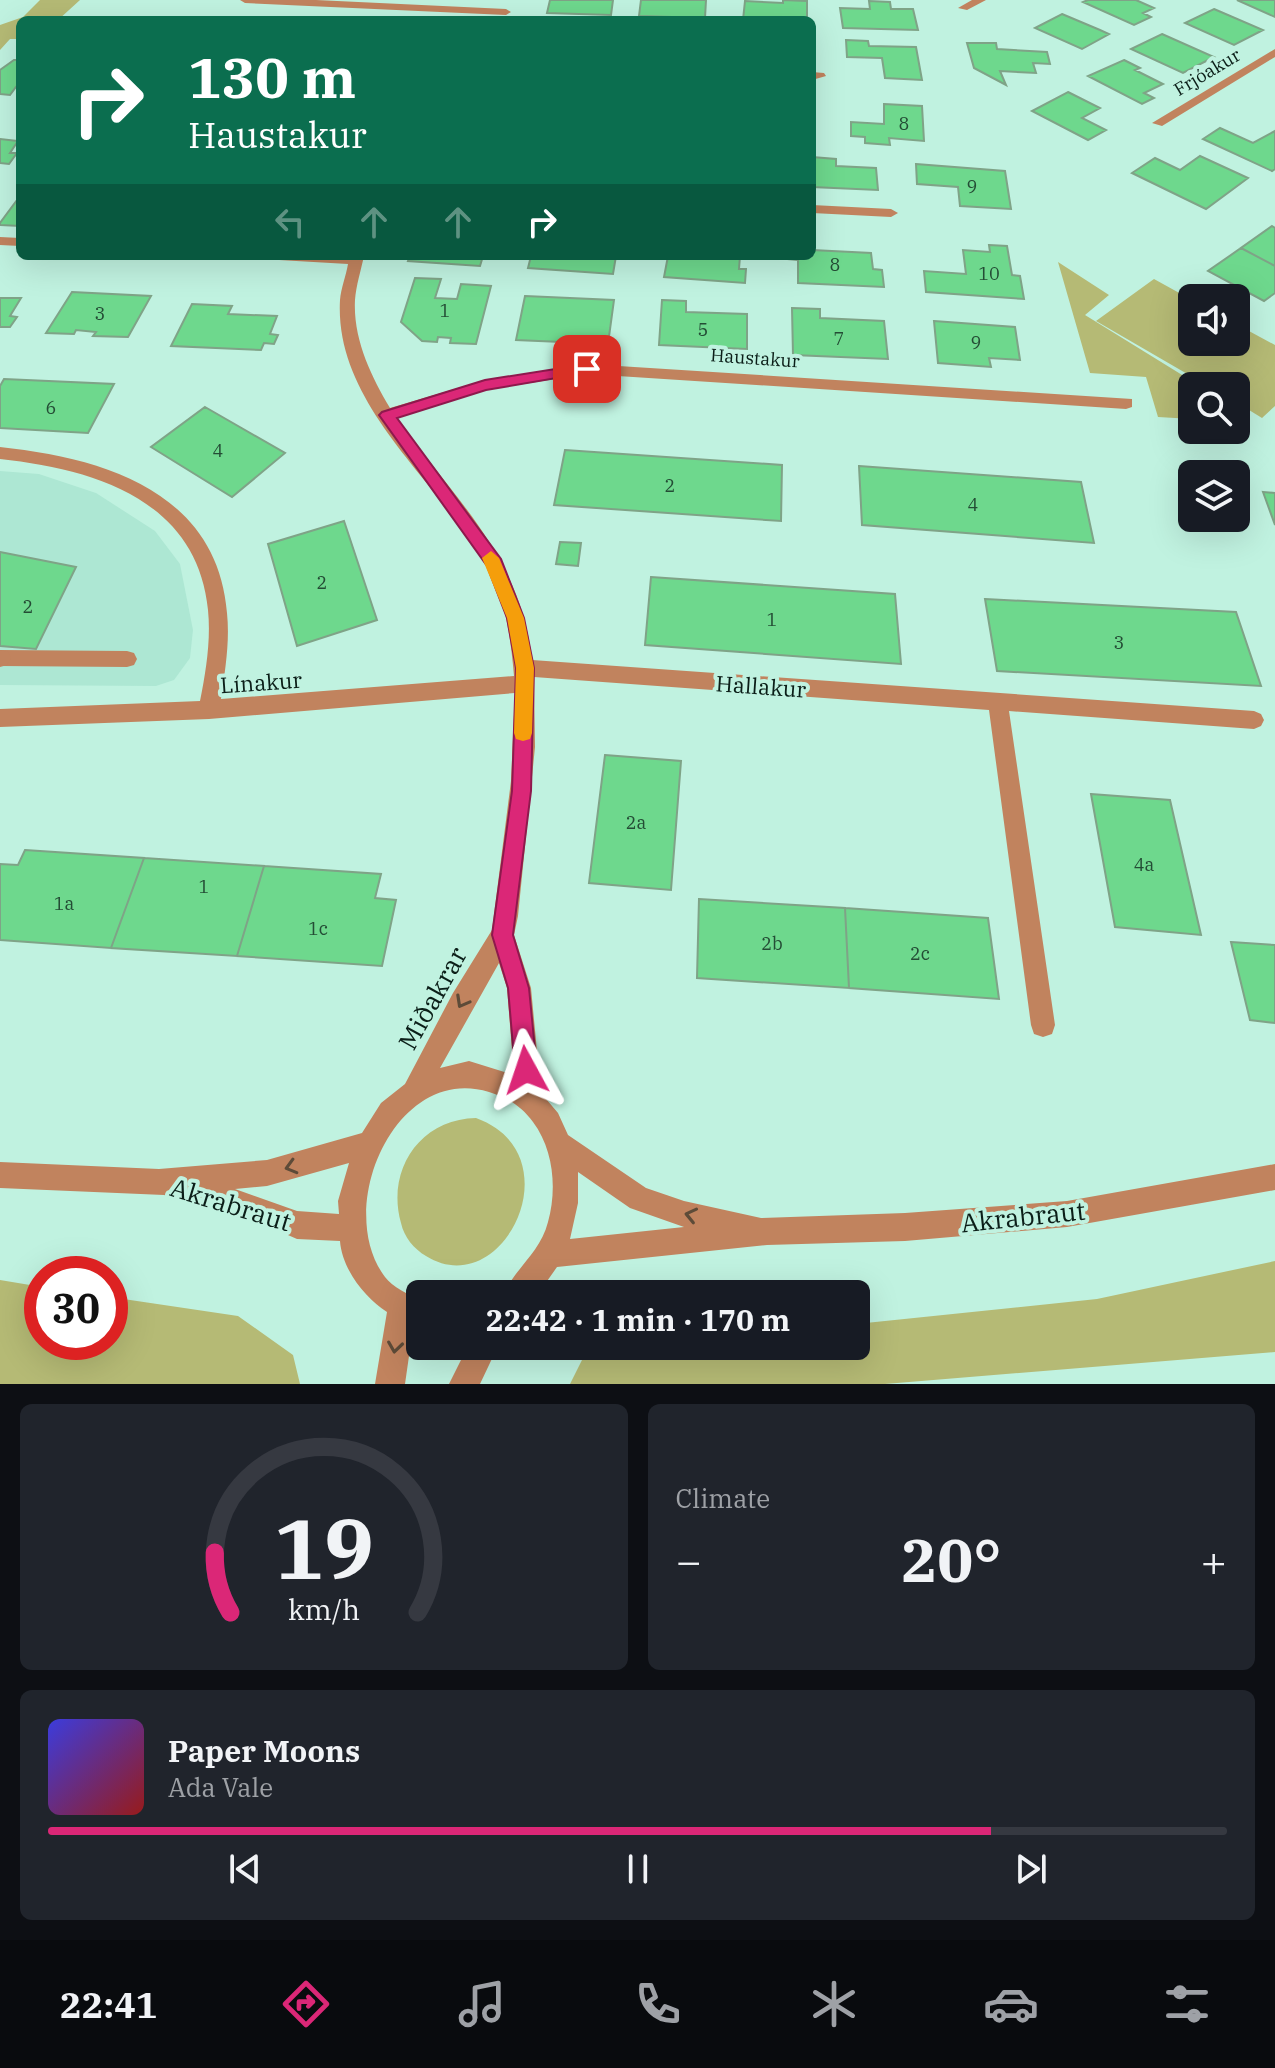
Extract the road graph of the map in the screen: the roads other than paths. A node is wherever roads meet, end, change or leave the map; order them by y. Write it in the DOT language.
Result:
graph roads {
  1 [pos="245,0"];
  2 [pos="981,0"];
  3 [pos="963,8"];
  4 [pos="507,11"];
  5 [pos="1275,52"];
  6 [pos="1158,123"];
  7 [pos="816,209"];
  8 [pos="891,213"];
  9 [pos="356,260"];
  10 [pos="1126,403"];
  11 [pos="387,415"];
  12 [pos="0,453"];
  13 [pos="0,659"];
  14 [pos="127,659"];
  15 [pos="524,676"];
  16 [pos="998,704"];
  17 [pos="209,710"];
  18 [pos="0,718"];
  19 [pos="1254,720"];
  20 [pos="502,935"];
  21 [pos="1043,1025"];
  22 [pos="415,1091"];
  23 [pos="529,1097"];
  24 [pos="366,1145"];
  25 [pos="561,1145"];
  26 [pos="0,1175"];
  27 [pos="1275,1177"];
  28 [pos="159,1182"];
  29 [pos="351,1228"];
  30 [pos="767,1231"];
  31 [pos="550,1254"];
  32 [pos="533,1280"];
  33 [pos="406,1311"];
  34 [pos="406,1328"];
  35 [pos="477,1360"];
  36 [pos="390,1384"];
  37 [pos="464,1384"];
  1 -- 4 [label="street"];
  2 -- 3 [label="street"];
  5 -- 6 [label="street, Frjóakur"];
  7 -- 8 [label="street"];
  9 -- 11 [label="street, Miðakrar"];
  10 -- 11 [label="street, Haustakur"];
  11 -- 15 [label="street, Miðakrar"];
  12 -- 17 [label="street"];
  13 -- 14 [label="street"];
  15 -- 16 [label="street, Hallakur"];
  15 -- 17 [label="street, Línakur"];
  15 -- 20 [label="street, Miðakrar"];
  16 -- 19 [label="street, Hallakur"];
  16 -- 21 [label="street"];
  17 -- 18 [label="street, Línakur"];
  20 -- 22 [label="street, Miðakrar, one-way"];
  20 -- 23 [label="street, Miðakrar"];
  22 -- 23 [label="street"];
  22 -- 24 [label="street"];
  23 -- 25 [label="street"];
  24 -- 28 [label="street, Akrabraut, one-way"];
  24 -- 29 [label="street"];
  30 -- 25 [label="street, Akrabraut, one-way"];
  25 -- 31 [label="street"];
  26 -- 28 [label="street, Akrabraut"];
  27 -- 30 [label="street, Akrabraut"];
  28 -- 29 [label="street, Akrabraut"];
  29 -- 33 [label="street"];
  30 -- 31 [label="street, Akrabraut"];
  31 -- 32 [label="street"];
  34 -- 36 [label="street, one-way"];
  35 -- 37 [label="street"];
}
